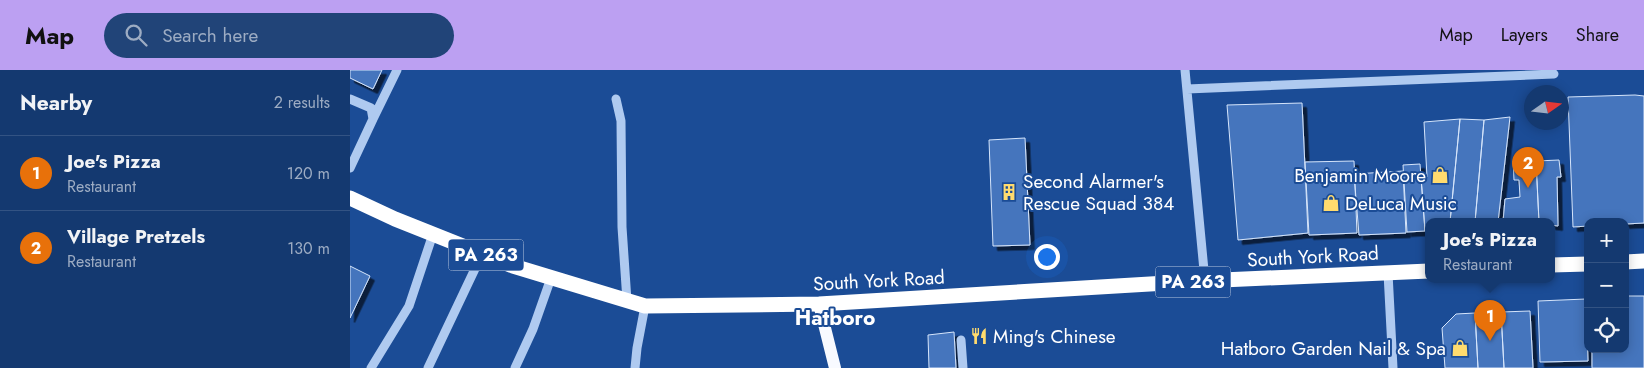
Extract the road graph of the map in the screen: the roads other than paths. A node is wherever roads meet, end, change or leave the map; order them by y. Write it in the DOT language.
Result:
graph roads {
  1 [pos="397,70"];
  2 [pos="1185,70"];
  3 [pos="1554,74"];
  4 [pos="1187,89"];
  5 [pos="350,99"];
  6 [pos="616,99"];
  7 [pos="373,119"];
  8 [pos="350,168"];
  9 [pos="350,198"];
  10 [pos="433,234"];
  11 [pos="482,254"];
  12 [pos="1644,261"];
  13 [pos="1629,262"];
  14 [pos="1584,264"];
  15 [pos="1555,265"];
  16 [pos="1425,271"];
  17 [pos="1388,273"];
  18 [pos="551,278"];
  19 [pos="1205,281"];
  20 [pos="626,300"];
  21 [pos="819,304"];
  22 [pos="645,306"];
  23 [pos="961,340"];
  24 [pos="371,368"];
  25 [pos="428,368"];
  26 [pos="515,368"];
  27 [pos="636,368"];
  28 [pos="835,368"];
  29 [pos="963,368"];
  30 [pos="1393,368"];
  1 -- 7 [label="street"];
  2 -- 4 [label="street"];
  3 -- 4 [label="street"];
  4 -- 19 [label="street"];
  5 -- 7 [label="street"];
  6 -- 20 [label="street"];
  7 -- 8 [label="street"];
  9 -- 10 [label="highway, South York Road / PA 263"];
  10 -- 11 [label="highway, South York Road / PA 263"];
  10 -- 24 [label="street"];
  11 -- 18 [label="highway, South York Road / PA 263"];
  11 -- 25 [label="street"];
  12 -- 13 [label="highway"];
  14 -- 15 [label="highway"];
  16 -- 17 [label="highway, South York Road / PA 263"];
  17 -- 19 [label="highway, South York Road / PA 263"];
  17 -- 30 [label="street"];
  18 -- 20 [label="highway, South York Road / PA 263"];
  18 -- 26 [label="street"];
  19 -- 21 [label="highway, South York Road / PA 263"];
  20 -- 22 [label="highway, South York Road / PA 263"];
  21 -- 22 [label="highway, South York Road / PA 263"];
  21 -- 28 [label="main road"];
  22 -- 27 [label="street"];
  23 -- 29 [label="street"];
}
